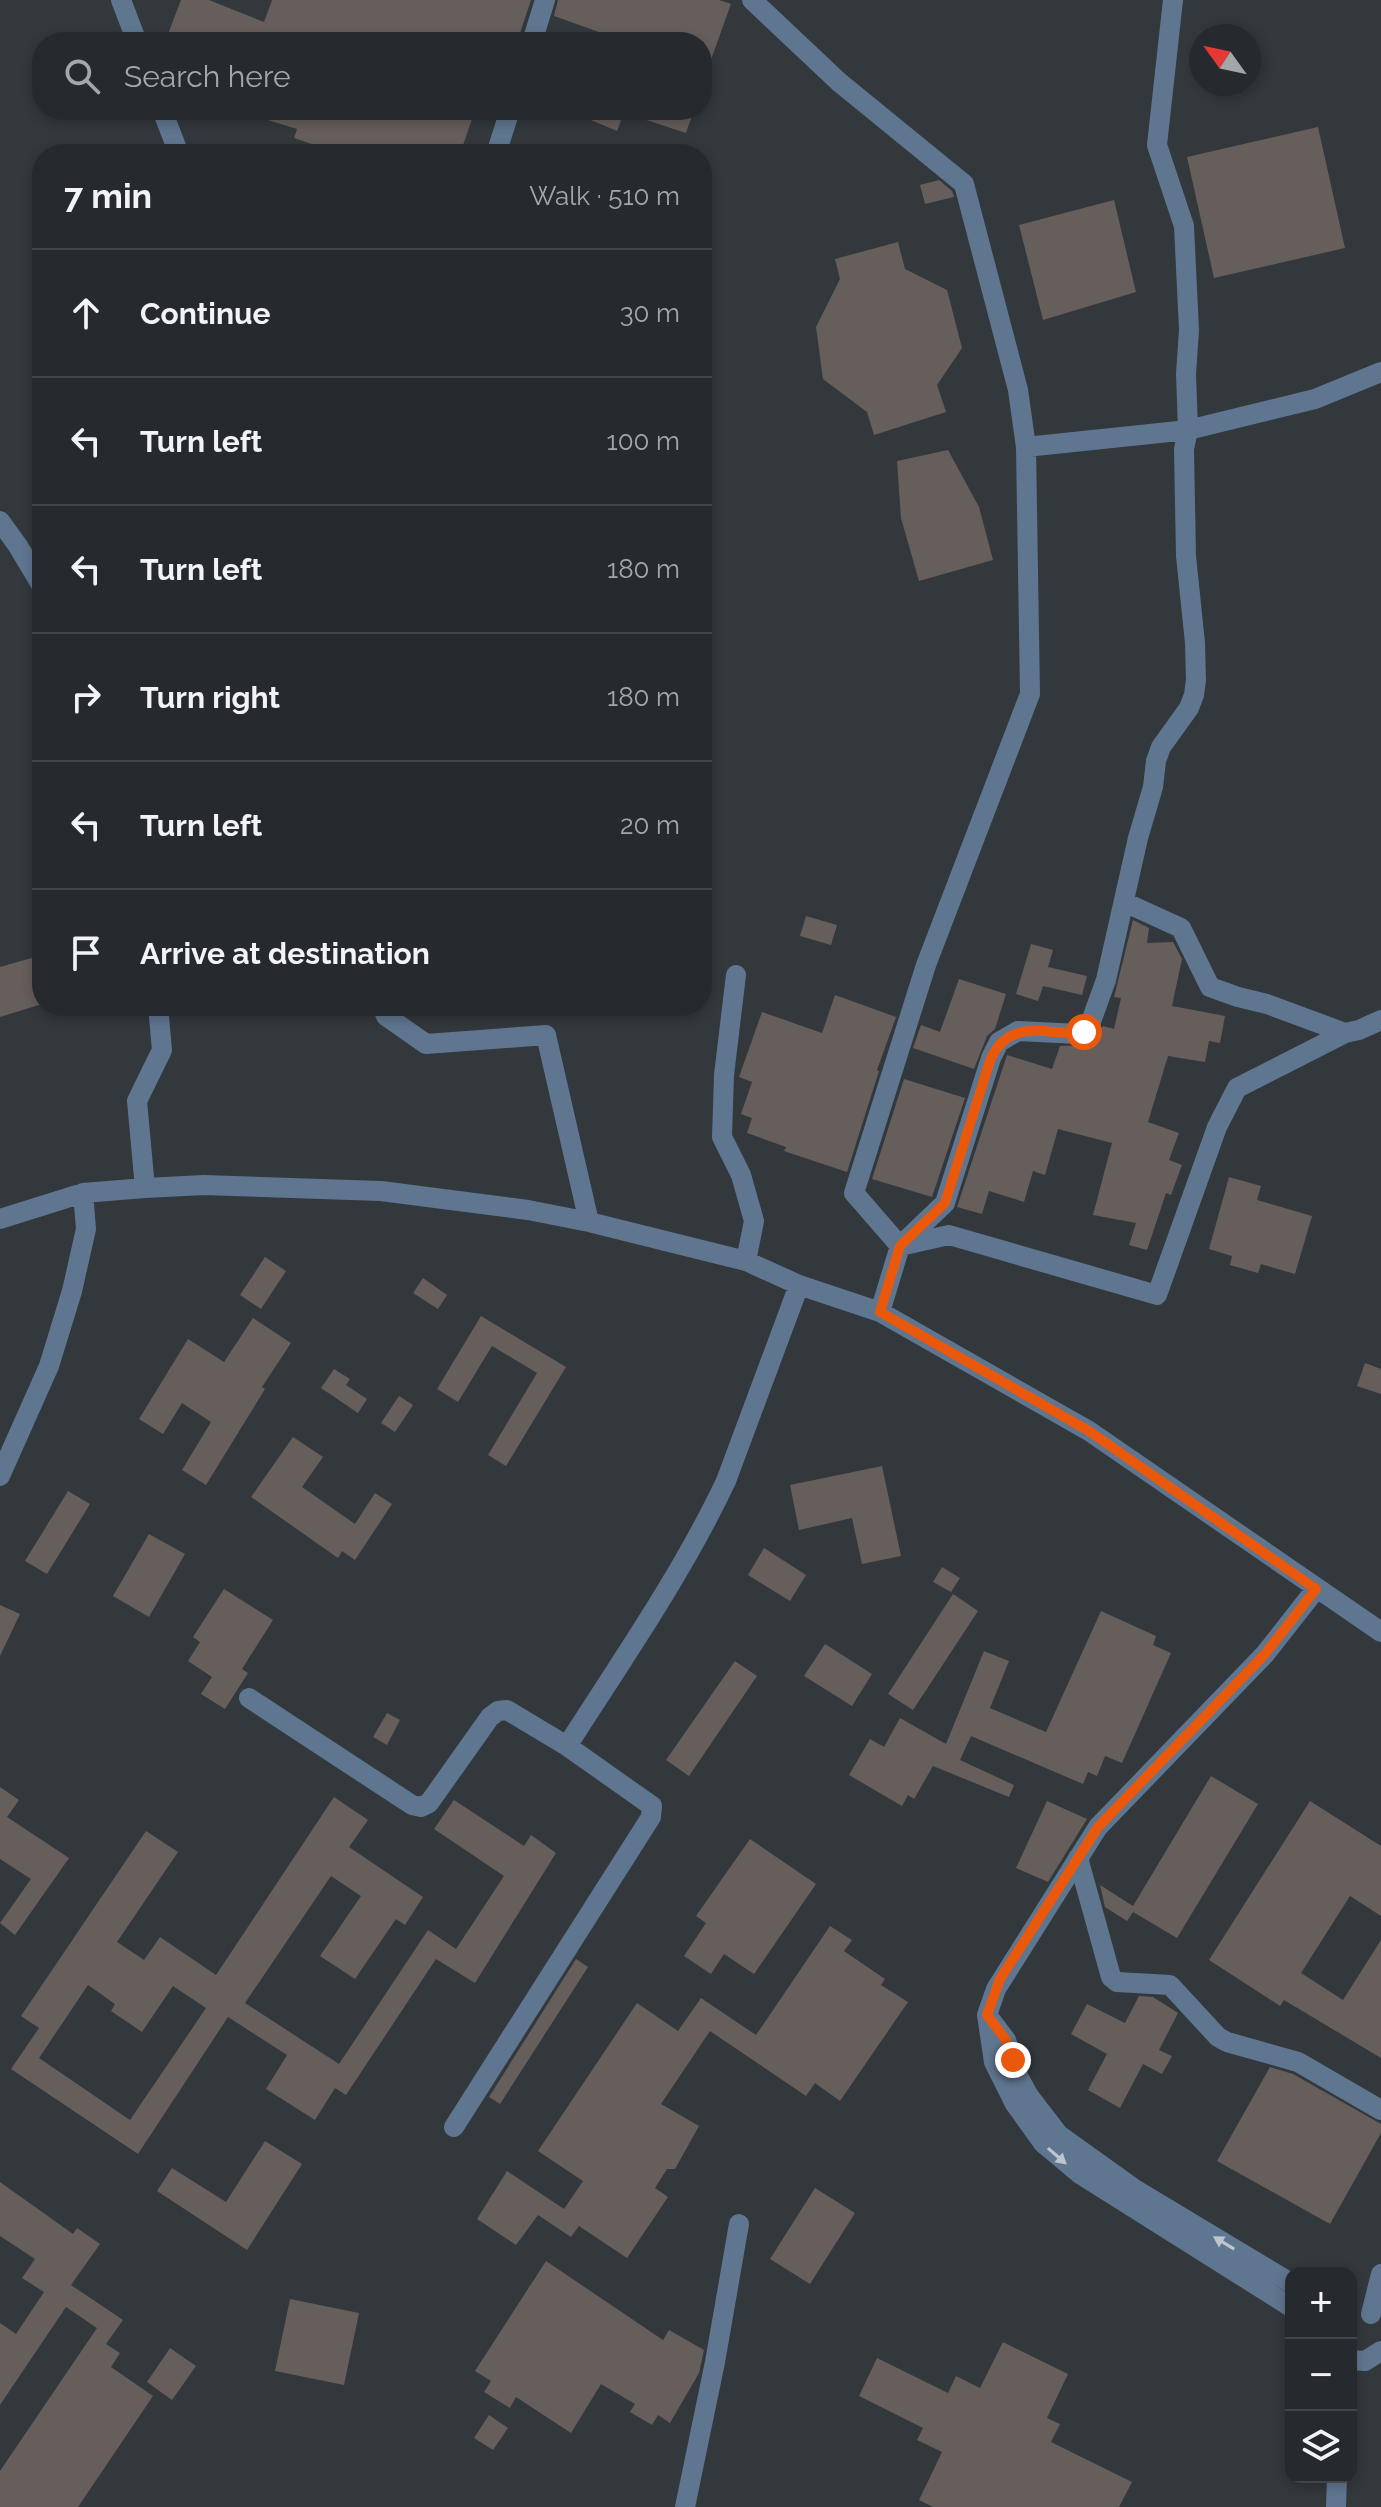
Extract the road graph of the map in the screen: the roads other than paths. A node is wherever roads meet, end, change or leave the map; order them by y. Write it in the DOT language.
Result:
graph roads {
  1 [pos="121,0"];
  2 [pos="545,0"];
  3 [pos="752,0"];
  4 [pos="1173,0"];
  5 [pos="133,32"];
  6 [pos="535,32"];
  7 [pos="166,120"];
  8 [pos="507,120"];
  9 [pos="175,144"];
  10 [pos="499,144"];
  11 [pos="1381,372"];
  12 [pos="1188,430"];
  13 [pos="1026,447"];
  14 [pos="0,521"];
  15 [pos="32,569"];
  16 [pos="1124,902"];
  17 [pos="736,975"];
  18 [pos="159,1016"];
  19 [pos="386,1016"];
  20 [pos="1381,1020"];
  21 [pos="1345,1033"];
  22 [pos="145,1188"];
  23 [pos="83,1193"];
  24 [pos="0,1219"];
  25 [pos="589,1222"];
  26 [pos="900,1246"];
  27 [pos="746,1261"];
  28 [pos="799,1285"];
  29 [pos="880,1312"];
  30 [pos="0,1476"];
  31 [pos="1316,1589"];
  32 [pos="1381,1632"];
  33 [pos="249,1698"];
  34 [pos="567,1746"];
  35 [pos="1078,1858"];
  36 [pos="987,2015"];
  37 [pos="1381,2110"];
  38 [pos="454,2127"];
  39 [pos="739,2224"];
  40 [pos="1381,2274"];
  41 [pos="1285,2279"];
  42 [pos="1285,2303"];
  43 [pos="1368,2317"];
  44 [pos="1337,2483"];
  45 [pos="685,2507"];
  46 [pos="1336,2507"];
  1 -- 5 [label="street"];
  2 -- 6 [label="street"];
  3 -- 13 [label="street"];
  4 -- 12 [label="street"];
  7 -- 9 [label="street"];
  8 -- 10 [label="street"];
  11 -- 12 [label="street"];
  12 -- 13 [label="street"];
  12 -- 16 [label="street"];
  13 -- 26 [label="street"];
  14 -- 15 [label="street"];
  16 -- 21 [label="street"];
  16 -- 26 [label="street"];
  17 -- 27 [label="street"];
  18 -- 22 [label="street"];
  19 -- 25 [label="street"];
  20 -- 21 [label="street"];
  21 -- 26 [label="street"];
  22 -- 23 [label="street"];
  22 -- 25 [label="street"];
  23 -- 24 [label="street"];
  23 -- 30 [label="street"];
  25 -- 27 [label="street"];
  26 -- 29 [label="street"];
  27 -- 28 [label="street"];
  28 -- 29 [label="street"];
  28 -- 34 [label="street"];
  29 -- 31 [label="street"];
  31 -- 32 [label="street"];
  31 -- 35 [label="street"];
  33 -- 34 [label="street"];
  34 -- 38 [label="street"];
  35 -- 36 [label="street"];
  35 -- 37 [label="street"];
  41 -- 36 [label="street, one-way"];
  36 -- 42 [label="street, one-way"];
  39 -- 45 [label="street"];
  40 -- 43 [label="street"];
  44 -- 46 [label="street"];
}
